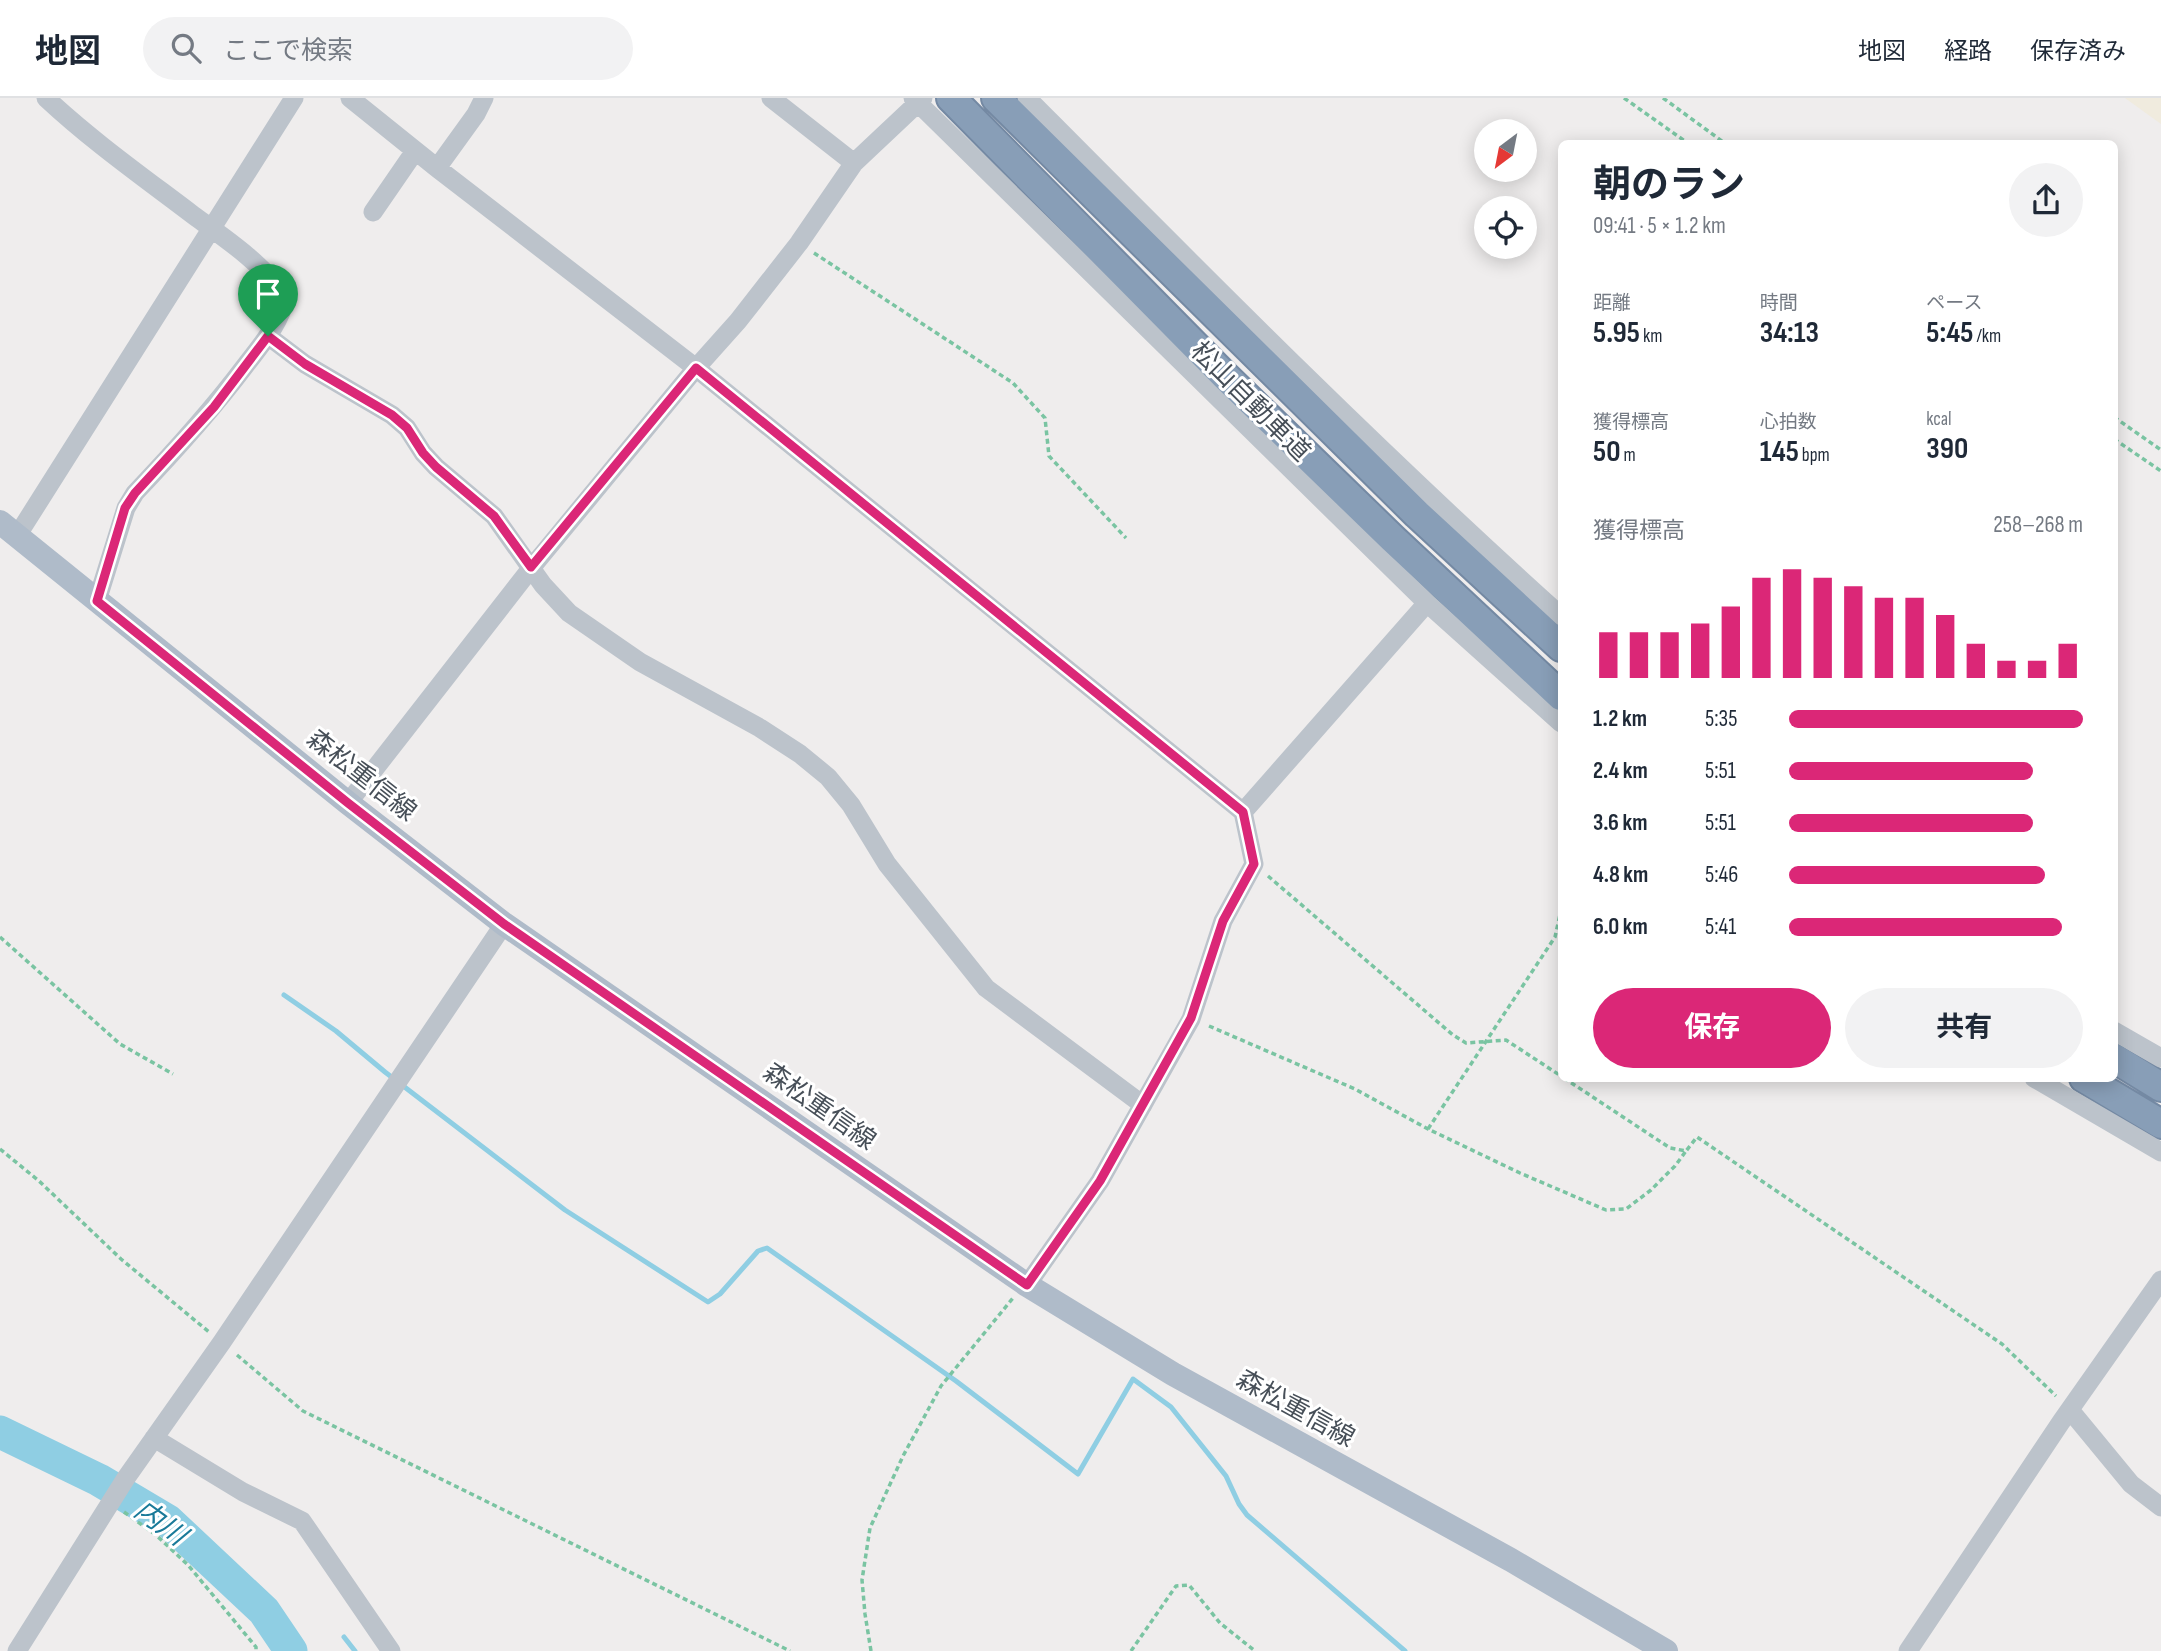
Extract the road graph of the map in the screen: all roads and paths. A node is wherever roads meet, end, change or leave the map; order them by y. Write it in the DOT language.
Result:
graph roads {
  1 [pos="46,98"];
  2 [pos="294,98"];
  3 [pos="350,98"];
  4 [pos="484,98"];
  5 [pos="771,98"];
  6 [pos="951,98"];
  7 [pos="996,98"];
  8 [pos="1027,98"];
  9 [pos="1624,98"];
  10 [pos="1663,98"];
  11 [pos="918,100"];
  12 [pos="1683,140"];
  13 [pos="1721,140"];
  14 [pos="415,151"];
  15 [pos="854,163"];
  16 [pos="437,167"];
  17 [pos="373,212"];
  18 [pos="211,229"];
  19 [pos="799,243"];
  20 [pos="268,336"];
  21 [pos="696,368"];
  22 [pos="2118,420"];
  23 [pos="2118,442"];
  24 [pos="2161,450"];
  25 [pos="2161,471"];
  26 [pos="8,529"];
  27 [pos="1126,538"];
  28 [pos="531,567"];
  29 [pos="97,601"];
  30 [pos="1427,603"];
  31 [pos="1558,613"];
  32 [pos="1558,645"];
  33 [pos="1558,693"];
  34 [pos="1558,720"];
  35 [pos="348,803"];
  36 [pos="1243,812"];
  37 [pos="1254,864"];
  38 [pos="504,924"];
  39 [pos="1558,924"];
  40 [pos="0,937"];
  41 [pos="1191,1018"];
  42 [pos="2118,1033"];
  43 [pos="1483,1044"];
  44 [pos="2161,1058"];
  45 [pos="2118,1060"];
  46 [pos="173,1074"];
  47 [pos="1558,1074"];
  48 [pos="1570,1082"];
  49 [pos="2041,1082"];
  50 [pos="2091,1082"];
  51 [pos="2161,1087"];
  52 [pos="1143,1105"];
  53 [pos="2161,1124"];
  54 [pos="1428,1129"];
  55 [pos="0,1149"];
  56 [pos="1686,1151"];
  57 [pos="2161,1152"];
  58 [pos="2161,1280"];
  59 [pos="1027,1285"];
  60 [pos="222,1342"];
  61 [pos="2070,1410"];
  62 [pos="154,1438"];
  63 [pos="110,1504"];
  64 [pos="2161,1507"];
  65 [pos="17,1651"];
  66 [pos="256,1651"];
  67 [pos="391,1651"];
  68 [pos="790,1651"];
  69 [pos="871,1651"];
  70 [pos="1131,1651"];
  71 [pos="1255,1651"];
  72 [pos="1666,1651"];
  73 [pos="1908,1651"];
  1 -- 18 [label="street"];
  2 -- 18 [label="street"];
  3 -- 14 [label="street"];
  4 -- 16 [label="street"];
  5 -- 15 [label="street"];
  6 -- 33 [label="highway, 松山自動車道"];
  7 -- 32 [label="highway, 松山自動車道"];
  8 -- 31 [label="street"];
  9 -- 12 [label="path"];
  10 -- 13 [label="path"];
  11 -- 15 [label="street"];
  11 -- 30 [label="street"];
  14 -- 16 [label="street"];
  14 -- 17 [label="street"];
  15 -- 19 [label="street"];
  16 -- 21 [label="street"];
  18 -- 20 [label="street"];
  18 -- 26 [label="street"];
  19 -- 21 [label="street"];
  19 -- 27 [label="path"];
  20 -- 28 [label="street"];
  20 -- 29 [label="street"];
  21 -- 28 [label="street"];
  21 -- 36 [label="street"];
  22 -- 24 [label="path"];
  23 -- 25 [label="path"];
  26 -- 29 [label="main road, 森松重信線"];
  28 -- 35 [label="street"];
  28 -- 52 [label="street"];
  29 -- 35 [label="main road, 森松重信線"];
  30 -- 34 [label="street"];
  30 -- 36 [label="street"];
  35 -- 38 [label="main road, 森松重信線"];
  36 -- 37 [label="street"];
  37 -- 41 [label="street"];
  37 -- 43 [label="path"];
  38 -- 59 [label="main road, 森松重信線"];
  38 -- 60 [label="street"];
  39 -- 43 [label="path"];
  40 -- 46 [label="path"];
  41 -- 52 [label="street"];
  41 -- 54 [label="path"];
  42 -- 44 [label="street"];
  43 -- 47 [label="path"];
  43 -- 54 [label="path"];
  45 -- 51 [label="highway"];
  48 -- 56 [label="path"];
  49 -- 57 [label="street"];
  50 -- 53 [label="highway"];
  52 -- 59 [label="street"];
  54 -- 56 [label="path"];
  55 -- 60 [label="path"];
  56 -- 61 [label="path"];
  58 -- 61 [label="street"];
  59 -- 69 [label="path"];
  59 -- 72 [label="main road, 森松重信線"];
  60 -- 62 [label="street"];
  60 -- 68 [label="path"];
  61 -- 64 [label="street"];
  61 -- 73 [label="street"];
  62 -- 63 [label="street"];
  62 -- 67 [label="street"];
  63 -- 65 [label="street"];
  63 -- 66 [label="path"];
  70 -- 71 [label="path"];
}
